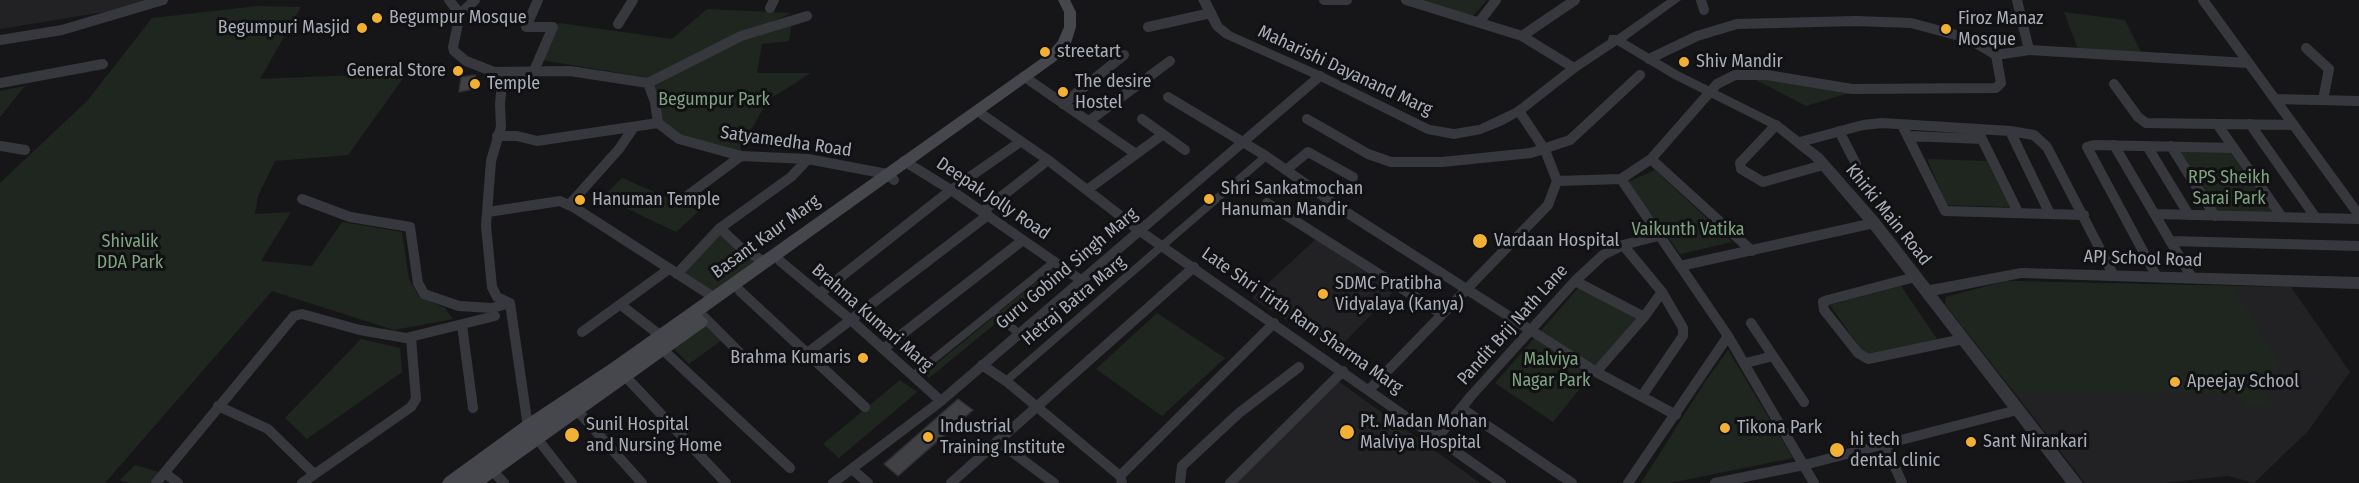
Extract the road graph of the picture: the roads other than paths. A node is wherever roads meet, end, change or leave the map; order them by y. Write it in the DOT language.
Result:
graph roads {
  1 [pos="163,0"];
  2 [pos="449,0"];
  3 [pos="475,0"];
  4 [pos="538,0"];
  5 [pos="633,0"];
  6 [pos="1064,0"];
  7 [pos="1073,0"];
  8 [pos="1204,0"];
  9 [pos="1324,0"];
  10 [pos="1347,0"];
  11 [pos="1406,0"];
  12 [pos="1496,0"];
  13 [pos="1575,0"];
  14 [pos="1664,0"];
  15 [pos="1674,0"];
  16 [pos="1701,0"];
  17 [pos="2017,0"];
  18 [pos="2203,0"];
  19 [pos="1704,10"];
  20 [pos="1211,13"];
  21 [pos="460,14"];
  22 [pos="807,16"];
  23 [pos="1480,21"];
  24 [pos="618,24"];
  25 [pos="1148,27"];
  26 [pos="1522,36"];
  27 [pos="0,40"];
  28 [pos="1613,41"];
  29 [pos="2306,48"];
  30 [pos="2029,50"];
  31 [pos="1124,55"];
  32 [pos="1996,55"];
  33 [pos="1649,59"];
  34 [pos="1170,60"];
  35 [pos="2248,63"];
  36 [pos="103,64"];
  37 [pos="1575,68"];
  38 [pos="503,72"];
  39 [pos="533,73"];
  40 [pos="1640,75"];
  41 [pos="1320,76"];
  42 [pos="1029,80"];
  43 [pos="0,83"];
  44 [pos="648,83"];
  45 [pos="2114,84"];
  46 [pos="1710,91"];
  47 [pos="1167,97"];
  48 [pos="2275,99"];
  49 [pos="2323,100"];
  50 [pos="2359,101"];
  51 [pos="1064,104"];
  52 [pos="1519,111"];
  53 [pos="983,115"];
  54 [pos="1142,119"];
  55 [pos="1307,119"];
  56 [pos="1089,121"];
  57 [pos="658,123"];
  58 [pos="2217,124"];
  59 [pos="2250,124"];
  60 [pos="1776,125"];
  61 [pos="1902,125"];
  62 [pos="2294,125"];
  63 [pos="634,127"];
  64 [pos="1839,131"];
  65 [pos="2010,131"];
  66 [pos="1979,134"];
  67 [pos="1162,135"];
  68 [pos="497,136"];
  69 [pos="1909,136"];
  70 [pos="1020,142"];
  71 [pos="1800,142"];
  72 [pos="1241,144"];
  73 [pos="2114,145"];
  74 [pos="0,146"];
  75 [pos="2147,146"];
  76 [pos="2170,146"];
  77 [pos="2234,148"];
  78 [pos="25,150"];
  79 [pos="1185,150"];
  80 [pos="1545,150"];
  81 [pos="1136,154"];
  82 [pos="741,156"];
  83 [pos="1266,156"];
  84 [pos="808,159"];
  85 [pos="1651,159"];
  86 [pos="1048,160"];
  87 [pos="910,163"];
  88 [pos="1856,164"];
  89 [pos="1824,165"];
  90 [pos="1286,170"];
  91 [pos="891,177"];
  92 [pos="1353,177"];
  93 [pos="1621,179"];
  94 [pos="1557,181"];
  95 [pos="951,190"];
  96 [pos="1087,190"];
  97 [pos="302,199"];
  98 [pos="679,202"];
  99 [pos="1267,203"];
  100 [pos="569,205"];
  101 [pos="488,212"];
  102 [pos="2018,212"];
  103 [pos="2049,212"];
  104 [pos="985,213"];
  105 [pos="2155,214"];
  106 [pos="2084,215"];
  107 [pos="2189,215"];
  108 [pos="2216,216"];
  109 [pos="2282,217"];
  110 [pos="2359,217"];
  111 [pos="2316,218"];
  112 [pos="1874,223"];
  113 [pos="720,228"];
  114 [pos="1140,231"];
  115 [pos="1658,236"];
  116 [pos="1023,240"];
  117 [pos="2170,241"];
  118 [pos="1623,245"];
  119 [pos="1164,246"];
  120 [pos="2359,246"];
  121 [pos="1752,251"];
  122 [pos="1055,261"];
  123 [pos="772,262"];
  124 [pos="1680,266"];
  125 [pos="1194,267"];
  126 [pos="673,271"];
  127 [pos="2114,276"];
  128 [pos="1916,277"];
  129 [pos="2157,277"];
  130 [pos="2192,278"];
  131 [pos="1082,281"];
  132 [pos="1575,281"];
  133 [pos="2359,283"];
  134 [pos="1466,288"];
  135 [pos="740,291"];
  136 [pos="1927,291"];
  137 [pos="1662,292"];
  138 [pos="819,294"];
  139 [pos="715,298"];
  140 [pos="510,303"];
  141 [pos="621,305"];
  142 [pos="993,311"];
  143 [pos="1442,314"];
  144 [pos="495,316"];
  145 [pos="1644,316"];
  146 [pos="704,317"];
  147 [pos="851,320"];
  148 [pos="1274,323"];
  149 [pos="1751,323"];
  150 [pos="462,325"];
  151 [pos="1532,328"];
  152 [pos="582,332"];
  153 [pos="1018,334"];
  154 [pos="1728,336"];
  155 [pos="411,338"];
  156 [pos="1963,339"];
  157 [pos="662,342"];
  158 [pos="883,349"];
  159 [pos="740,353"];
  160 [pos="806,354"];
  161 [pos="1773,356"];
  162 [pos="1746,363"];
  163 [pos="982,365"];
  164 [pos="1299,367"];
  165 [pos="1342,371"];
  166 [pos="1596,372"];
  167 [pos="914,375"];
  168 [pos="625,376"];
  169 [pos="1006,381"];
  170 [pos="1369,390"];
  171 [pos="1642,396"];
  172 [pos="941,400"];
  173 [pos="1804,402"];
  174 [pos="1035,405"];
  175 [pos="218,406"];
  176 [pos="865,407"];
  177 [pos="473,408"];
  178 [pos="575,408"];
  179 [pos="1461,408"];
  180 [pos="2017,410"];
  181 [pos="1677,415"];
  182 [pos="531,432"];
  183 [pos="1437,438"];
  184 [pos="997,441"];
  185 [pos="1885,444"];
  186 [pos="1804,465"];
  187 [pos="790,468"];
  188 [pos="491,469"];
  189 [pos="852,469"];
  190 [pos="165,473"];
  191 [pos="314,474"];
  192 [pos="1121,480"];
  193 [pos="156,483"];
  194 [pos="178,483"];
  195 [pos="302,483"];
  196 [pos="451,483"];
  197 [pos="473,483"];
  198 [pos="504,483"];
  199 [pos="572,483"];
  200 [pos="642,483"];
  201 [pos="726,483"];
  202 [pos="833,483"];
  203 [pos="868,483"];
  204 [pos="951,483"];
  205 [pos="1054,483"];
  206 [pos="1180,483"];
  207 [pos="1230,483"];
  208 [pos="1501,483"];
  209 [pos="1572,483"];
  210 [pos="1628,483"];
  211 [pos="1715,483"];
  212 [pos="1814,483"];
  213 [pos="1902,483"];
  214 [pos="2075,483"];
  1 -- 27 [label="street"];
  2 -- 21 [label="street"];
  3 -- 21 [label="street"];
  4 -- 39 [label="street"];
  5 -- 24 [label="street"];
  6 -- 87 [label="main road, Basant Kaur Marg"];
  7 -- 42 [label="main road, Basant Kaur Marg"];
  8 -- 20 [label="street, Maharishi Dayanand Marg"];
  9 -- 10 [label="street"];
  11 -- 23 [label="street"];
  12 -- 23 [label="street"];
  13 -- 26 [label="street"];
  14 -- 28 [label="street, Maharishi Dayanand Marg"];
  15 -- 28 [label="street, Maharishi Dayanand Marg"];
  16 -- 19 [label="street"];
  17 -- 30 [label="street"];
  18 -- 35 [label="street"];
  20 -- 25 [label="street"];
  20 -- 41 [label="street, Maharishi Dayanand Marg"];
  21 -- 38 [label="street"];
  22 -- 44 [label="street"];
  23 -- 26 [label="street"];
  26 -- 37 [label="street"];
  28 -- 33 [label="street, Khirki Main Road"];
  28 -- 37 [label="street, Maharishi Dayanand Marg"];
  29 -- 49 [label="street"];
  30 -- 32 [label="street"];
  30 -- 35 [label="street"];
  31 -- 51 [label="street"];
  32 -- 33 [label="street"];
  32 -- 46 [label="street"];
  33 -- 46 [label="street, Khirki Main Road"];
  34 -- 56 [label="street"];
  35 -- 48 [label="street"];
  36 -- 43 [label="street"];
  37 -- 52 [label="street, Maharishi Dayanand Marg"];
  38 -- 39 [label="street"];
  38 -- 68 [label="street"];
  39 -- 44 [label="street"];
  40 -- 80 [label="street"];
  41 -- 52 [label="street, Maharishi Dayanand Marg"];
  41 -- 72 [label="street, Guru Gobind Singh Marg"];
  42 -- 51 [label="street"];
  42 -- 53 [label="main road, Basant Kaur Marg"];
  44 -- 57 [label="street"];
  45 -- 58 [label="street"];
  46 -- 60 [label="street, Khirki Main Road"];
  46 -- 85 [label="street"];
  47 -- 72 [label="street"];
  48 -- 49 [label="street"];
  48 -- 62 [label="street"];
  49 -- 50 [label="street"];
  51 -- 56 [label="street"];
  52 -- 80 [label="street"];
  53 -- 70 [label="street, Late Shri Tirth Ram Sharma Marg"];
  53 -- 87 [label="main road, Basant Kaur Marg"];
  54 -- 67 [label="street"];
  55 -- 80 [label="street"];
  56 -- 81 [label="street"];
  57 -- 63 [label="street"];
  57 -- 82 [label="street, Satyamedha Road"];
  58 -- 59 [label="street"];
  58 -- 77 [label="street"];
  59 -- 62 [label="street"];
  59 -- 111 [label="street"];
  60 -- 71 [label="street, Khirki Main Road"];
  60 -- 89 [label="street"];
  61 -- 64 [label="street"];
  61 -- 66 [label="street"];
  61 -- 69 [label="street"];
  62 -- 110 [label="street"];
  63 -- 68 [label="street"];
  63 -- 100 [label="street"];
  64 -- 71 [label="street"];
  64 -- 88 [label="street"];
  65 -- 66 [label="street"];
  65 -- 103 [label="street"];
  65 -- 106 [label="street"];
  66 -- 69 [label="street"];
  66 -- 102 [label="street"];
  67 -- 79 [label="street"];
  67 -- 81 [label="street"];
  68 -- 101 [label="street"];
  69 -- 102 [label="street"];
  70 -- 86 [label="street, Late Shri Tirth Ram Sharma Marg"];
  70 -- 95 [label="street"];
  71 -- 89 [label="street, Khirki Main Road"];
  72 -- 83 [label="street"];
  72 -- 114 [label="street, Guru Gobind Singh Marg"];
  73 -- 75 [label="street"];
  73 -- 105 [label="street"];
  73 -- 129 [label="street"];
  74 -- 78 [label="street"];
  75 -- 76 [label="street"];
  75 -- 107 [label="street"];
  76 -- 77 [label="street"];
  76 -- 108 [label="street"];
  77 -- 109 [label="street"];
  80 -- 94 [label="street"];
  81 -- 96 [label="street"];
  82 -- 84 [label="street, Satyamedha Road"];
  82 -- 98 [label="street"];
  83 -- 90 [label="street"];
  83 -- 119 [label="street, Hetraj Batra Marg"];
  84 -- 91 [label="street, Satyamedha Road"];
  84 -- 113 [label="street"];
  85 -- 93 [label="street"];
  85 -- 121 [label="street"];
  86 -- 96 [label="street, Late Shri Tirth Ram Sharma Marg"];
  86 -- 104 [label="street"];
  87 -- 91 [label="main road, Basant Kaur Marg"];
  87 -- 95 [label="street, Deepak Jolly Road"];
  89 -- 112 [label="street, Khirki Main Road"];
  90 -- 92 [label="street"];
  90 -- 134 [label="street"];
  91 -- 123 [label="main road, Basant Kaur Marg"];
  93 -- 94 [label="street"];
  93 -- 115 [label="street"];
  94 -- 134 [label="street"];
  95 -- 104 [label="street, Deepak Jolly Road"];
  95 -- 138 [label="street"];
  96 -- 114 [label="street, Late Shri Tirth Ram Sharma Marg"];
  97 -- 140 [label="street"];
  99 -- 143 [label="street"];
  100 -- 101 [label="street"];
  100 -- 126 [label="street"];
  101 -- 140 [label="street"];
  102 -- 103 [label="street"];
  103 -- 106 [label="street"];
  104 -- 116 [label="street, Deepak Jolly Road"];
  104 -- 147 [label="street"];
  105 -- 107 [label="street"];
  105 -- 117 [label="street"];
  106 -- 127 [label="street"];
  107 -- 108 [label="street"];
  108 -- 109 [label="street"];
  109 -- 111 [label="street"];
  110 -- 111 [label="street"];
  112 -- 121 [label="street"];
  112 -- 128 [label="street, Khirki Main Road"];
  113 -- 123 [label="street, Brahma Kumari Marg"];
  113 -- 126 [label="street"];
  114 -- 119 [label="street, Late Shri Tirth Ram Sharma Marg"];
  114 -- 131 [label="street, Guru Gobind Singh Marg"];
  115 -- 118 [label="street, Pandit Brij Nath Lane"];
  115 -- 124 [label="street"];
  116 -- 122 [label="street, Deepak Jolly Road"];
  116 -- 158 [label="street"];
  117 -- 120 [label="street"];
  117 -- 130 [label="street"];
  118 -- 132 [label="street, Pandit Brij Nath Lane"];
  118 -- 137 [label="street"];
  119 -- 125 [label="street, Late Shri Tirth Ram Sharma Marg"];
  119 -- 169 [label="street, Hetraj Batra Marg"];
  121 -- 124 [label="street"];
  122 -- 131 [label="street, Deepak Jolly Road"];
  122 -- 142 [label="street"];
  123 -- 135 [label="main road, Basant Kaur Marg"];
  123 -- 138 [label="street, Brahma Kumari Marg"];
  123 -- 139 [label="main road, Basant Kaur Marg"];
  124 -- 154 [label="street"];
  125 -- 148 [label="street, Late Shri Tirth Ram Sharma Marg"];
  125 -- 174 [label="street"];
  126 -- 139 [label="street"];
  126 -- 141 [label="street"];
  127 -- 129 [label="street, APJ School Road"];
  127 -- 136 [label="street, APJ School Road"];
  128 -- 136 [label="street, Khirki Main Road"];
  128 -- 156 [label="street"];
  129 -- 130 [label="street, APJ School Road"];
  130 -- 133 [label="street, APJ School Road"];
  131 -- 153 [label="street, Guru Gobind Singh Marg"];
  132 -- 145 [label="street"];
  132 -- 151 [label="street, Pandit Brij Nath Lane"];
  134 -- 143 [label="street"];
  134 -- 151 [label="street"];
  135 -- 146 [label="main road, Basant Kaur Marg"];
  135 -- 160 [label="street"];
  136 -- 156 [label="street, Khirki Main Road"];
  137 -- 145 [label="street"];
  137 -- 171 [label="street"];
  138 -- 147 [label="street, Brahma Kumari Marg"];
  139 -- 157 [label="main road, Basant Kaur Marg"];
  140 -- 182 [label="street"];
  141 -- 152 [label="street"];
  141 -- 157 [label="street"];
  142 -- 153 [label="street"];
  142 -- 167 [label="street"];
  143 -- 170 [label="street"];
  144 -- 150 [label="street"];
  145 -- 166 [label="street"];
  146 -- 157 [label="main road, Basant Kaur Marg"];
  146 -- 159 [label="street"];
  147 -- 158 [label="street, Brahma Kumari Marg"];
  147 -- 160 [label="street"];
  148 -- 165 [label="street, Late Shri Tirth Ram Sharma Marg"];
  148 -- 192 [label="street"];
  149 -- 161 [label="street"];
  150 -- 155 [label="street"];
  150 -- 177 [label="street"];
  151 -- 166 [label="street"];
  151 -- 179 [label="street, Pandit Brij Nath Lane"];
  153 -- 163 [label="street, Guru Gobind Singh Marg"];
  154 -- 162 [label="street"];
  154 -- 181 [label="street"];
  155 -- 175 [label="street"];
  155 -- 191 [label="street"];
  156 -- 180 [label="street, Khirki Main Road"];
  157 -- 168 [label="main road, Basant Kaur Marg"];
  157 -- 182 [label="main road, Basant Kaur Marg"];
  157 -- 187 [label="street"];
  158 -- 167 [label="street, Brahma Kumari Marg"];
  160 -- 176 [label="street"];
  161 -- 162 [label="street"];
  161 -- 173 [label="street"];
  162 -- 186 [label="street"];
  163 -- 169 [label="street"];
  163 -- 172 [label="street, Guru Gobind Singh Marg"];
  164 -- 206 [label="street"];
  165 -- 170 [label="street, Late Shri Tirth Ram Sharma Marg"];
  165 -- 207 [label="street"];
  166 -- 171 [label="street"];
  167 -- 172 [label="street, Brahma Kumari Marg"];
  168 -- 178 [label="main road, Basant Kaur Marg"];
  168 -- 201 [label="street"];
  169 -- 174 [label="street"];
  170 -- 183 [label="street, Late Shri Tirth Ram Sharma Marg"];
  171 -- 181 [label="street"];
  172 -- 189 [label="street, Guru Gobind Singh Marg"];
  174 -- 184 [label="street"];
  174 -- 192 [label="street"];
  175 -- 190 [label="street"];
  175 -- 191 [label="street"];
  178 -- 182 [label="main road, Basant Kaur Marg"];
  178 -- 200 [label="street"];
  179 -- 183 [label="street, Pandit Brij Nath Lane"];
  179 -- 209 [label="street"];
  180 -- 185 [label="street"];
  180 -- 214 [label="street, Khirki Main Road"];
  181 -- 210 [label="street"];
  182 -- 188 [label="main road, Basant Kaur Marg"];
  182 -- 196 [label="main road, Basant Kaur Marg"];
  182 -- 199 [label="street"];
  183 -- 208 [label="street, Late Shri Tirth Ram Sharma Marg"];
  184 -- 204 [label="street"];
  184 -- 205 [label="street"];
  185 -- 186 [label="street"];
  185 -- 213 [label="street"];
  186 -- 211 [label="street"];
  186 -- 212 [label="street"];
  188 -- 197 [label="main road, Basant Kaur Marg"];
  188 -- 198 [label="street"];
  189 -- 202 [label="street, Guru Gobind Singh Marg"];
  189 -- 203 [label="street"];
  190 -- 193 [label="street"];
  190 -- 194 [label="street"];
  191 -- 195 [label="street"];
}
